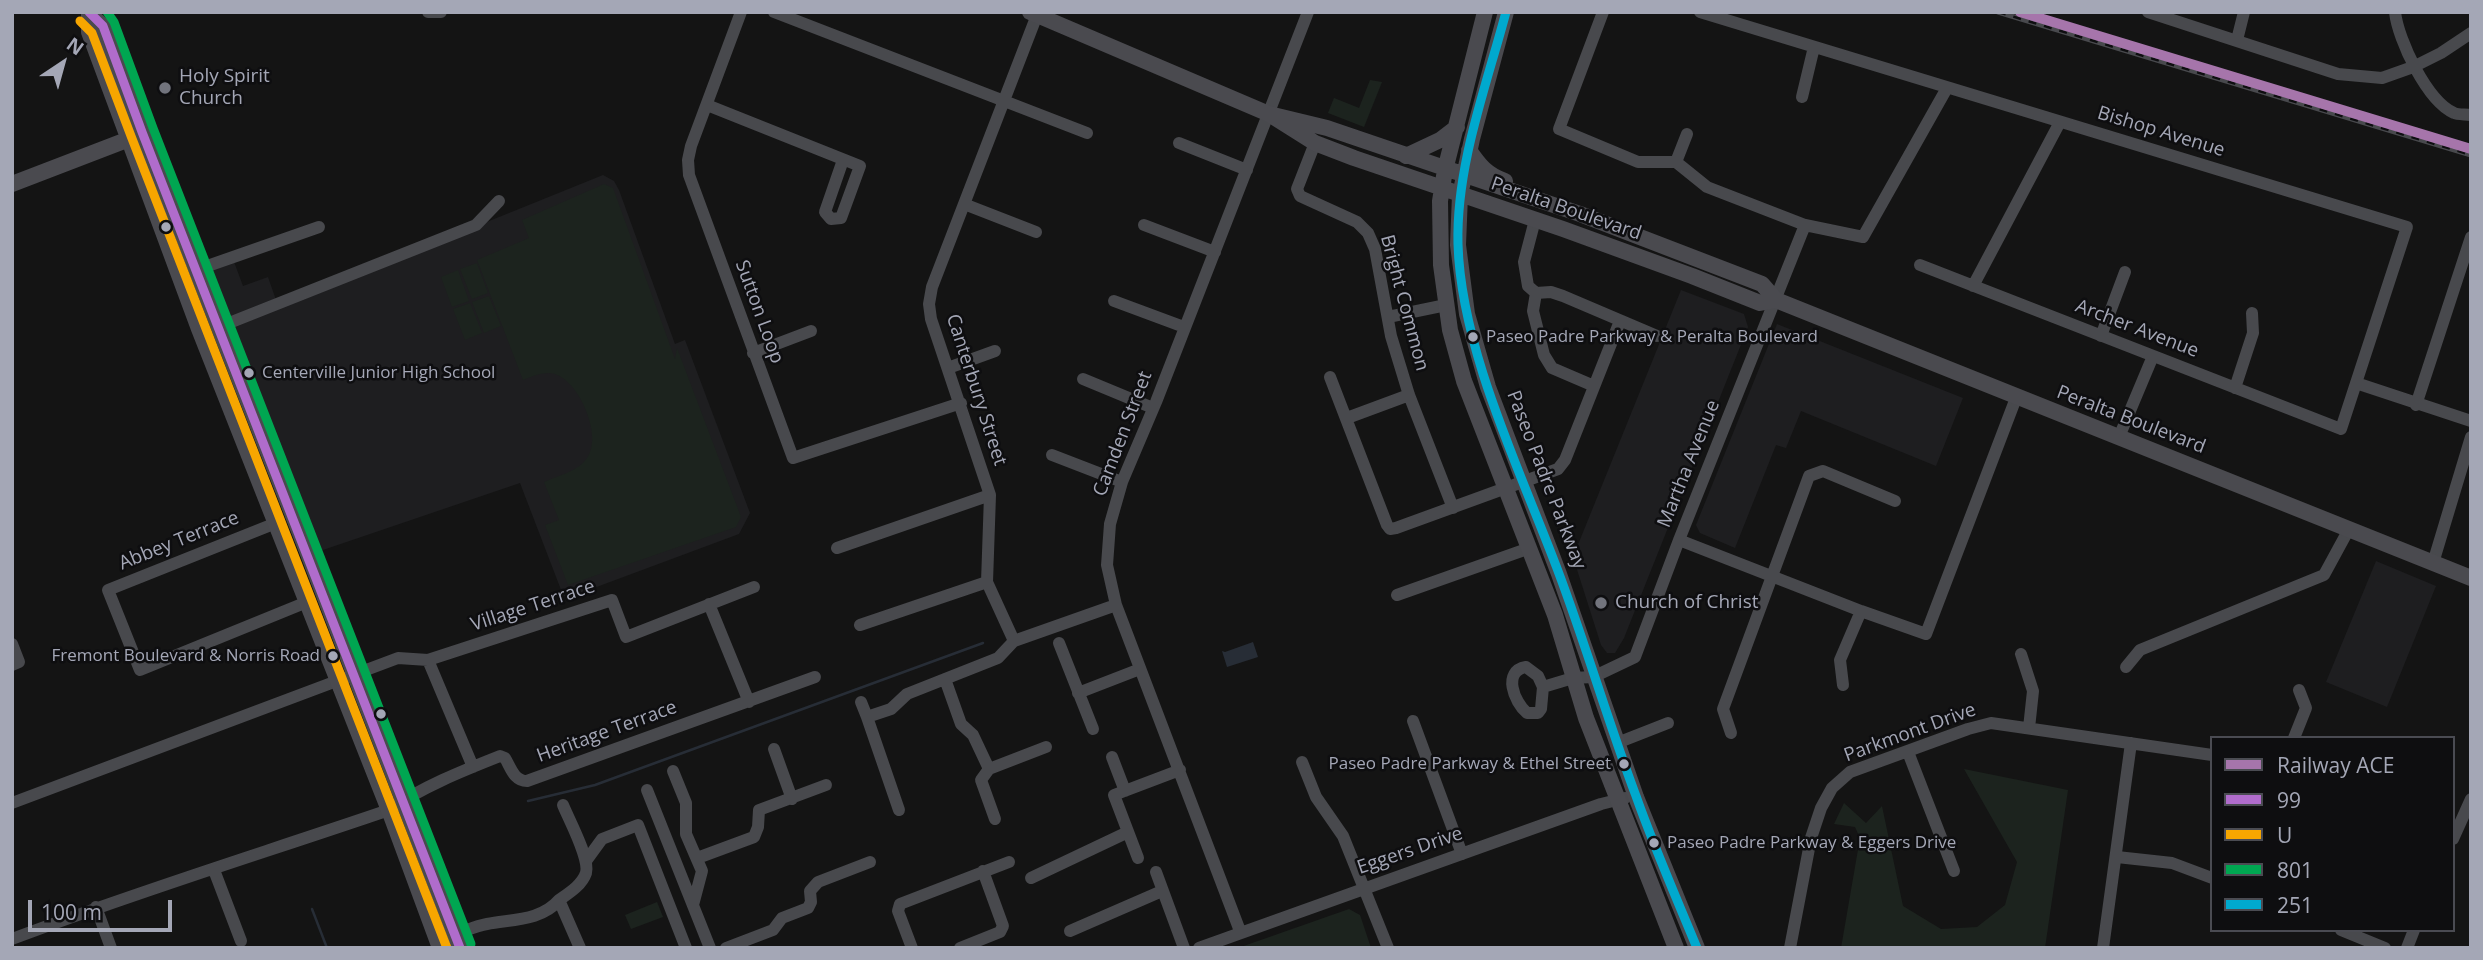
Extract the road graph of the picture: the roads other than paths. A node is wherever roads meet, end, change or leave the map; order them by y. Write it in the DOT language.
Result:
graph roads {
  1 [pos="89,12"];
  2 [pos="428,12"];
  3 [pos="441,12"];
  4 [pos="741,12"];
  5 [pos="774,12"];
  6 [pos="1308,12"];
  7 [pos="1485,12"];
  8 [pos="1506,12"];
  9 [pos="1602,12"];
  10 [pos="1700,12"];
  11 [pos="2148,12"];
  12 [pos="2244,12"];
  13 [pos="2395,12"];
  14 [pos="1033,14"];
  15 [pos="2471,33"];
  16 [pos="2237,40"];
  17 [pos="1814,47"];
  18 [pos="2413,67"];
  19 [pos="1947,88"];
  20 [pos="1802,97"];
  21 [pos="1004,102"];
  22 [pos="707,105"];
  23 [pos="1269,114"];
  24 [pos="2471,115"];
  25 [pos="2060,122"];
  26 [pos="1457,127"];
  27 [pos="1087,133"];
  28 [pos="1687,134"];
  29 [pos="135,136"];
  30 [pos="1179,143"];
  31 [pos="1315,143"];
  32 [pos="1469,150"];
  33 [pos="1406,156"];
  34 [pos="843,160"];
  35 [pos="1676,162"];
  36 [pos="1247,170"];
  37 [pos="1445,170"];
  38 [pos="1463,176"];
  39 [pos="14,180"];
  40 [pos="1442,189"];
  41 [pos="1460,195"];
  42 [pos="499,201"];
  43 [pos="964,204"];
  44 [pos="1549,204"];
  45 [pos="1535,220"];
  46 [pos="1143,225"];
  47 [pos="1805,225"];
  48 [pos="319,227"];
  49 [pos="1036,232"];
  50 [pos="2471,237"];
  51 [pos="1214,252"];
  52 [pos="1920,265"];
  53 [pos="196,270"];
  54 [pos="2125,272"];
  55 [pos="1972,286"];
  56 [pos="1536,293"];
  57 [pos="1776,300"];
  58 [pos="1114,302"];
  59 [pos="1446,305"];
  60 [pos="2252,313"];
  61 [pos="1388,317"];
  62 [pos="1620,321"];
  63 [pos="219,327"];
  64 [pos="1184,327"];
  65 [pos="811,331"];
  66 [pos="1657,335"];
  67 [pos="2101,336"];
  68 [pos="995,351"];
  69 [pos="752,352"];
  70 [pos="2152,356"];
  71 [pos="948,368"];
  72 [pos="1330,377"];
  73 [pos="1083,379"];
  74 [pos="2356,383"];
  75 [pos="1594,386"];
  76 [pos="2235,388"];
  77 [pos="1409,395"];
  78 [pos="2016,398"];
  79 [pos="961,403"];
  80 [pos="2416,405"];
  81 [pos="1153,408"];
  82 [pos="1347,418"];
  83 [pos="2471,421"];
  84 [pos="2341,429"];
  85 [pos="2119,437"];
  86 [pos="2471,437"];
  87 [pos="1052,454"];
  88 [pos="1122,482"];
  89 [pos="1525,482"];
  90 [pos="1506,489"];
  91 [pos="990,495"];
  92 [pos="1895,501"];
  93 [pos="1453,508"];
  94 [pos="276,523"];
  95 [pos="2349,529"];
  96 [pos="1679,540"];
  97 [pos="837,548"];
  98 [pos="1527,549"];
  99 [pos="2433,562"];
  100 [pos="1772,577"];
  101 [pos="2471,578"];
  102 [pos="987,582"];
  103 [pos="754,587"];
  104 [pos="1397,595"];
  105 [pos="307,602"];
  106 [pos="709,604"];
  107 [pos="1116,606"];
  108 [pos="1861,611"];
  109 [pos="860,625"];
  110 [pos="1014,641"];
  111 [pos="12,643"];
  112 [pos="1059,643"];
  113 [pos="2021,654"];
  114 [pos="428,660"];
  115 [pos="16,664"];
  116 [pos="2126,667"];
  117 [pos="1140,669"];
  118 [pos="355,674"];
  119 [pos="815,677"];
  120 [pos="1594,677"];
  121 [pos="1573,678"];
  122 [pos="945,679"];
  123 [pos="338,681"];
  124 [pos="1843,685"];
  125 [pos="1544,687"];
  126 [pos="2299,690"];
  127 [pos="1078,693"];
  128 [pos="749,702"];
  129 [pos="861,702"];
  130 [pos="867,717"];
  131 [pos="1413,721"];
  132 [pos="1668,723"];
  133 [pos="2029,728"];
  134 [pos="1093,729"];
  135 [pos="1731,733"];
  136 [pos="2295,736"];
  137 [pos="1616,743"];
  138 [pos="2131,743"];
  139 [pos="1046,747"];
  140 [pos="774,749"];
  141 [pos="1908,752"];
  142 [pos="2210,755"];
  143 [pos="1112,757"];
  144 [pos="1302,762"];
  145 [pos="473,766"];
  146 [pos="989,769"];
  147 [pos="1180,770"];
  148 [pos="673,771"];
  149 [pos="826,785"];
  150 [pos="647,790"];
  151 [pos="1125,791"];
  152 [pos="1636,797"];
  153 [pos="1617,798"];
  154 [pos="792,799"];
  155 [pos="2471,799"];
  156 [pos="402,801"];
  157 [pos="12,803"];
  158 [pos="563,805"];
  159 [pos="389,810"];
  160 [pos="899,810"];
  161 [pos="995,819"];
  162 [pos="1128,832"];
  163 [pos="2455,835"];
  164 [pos="1462,854"];
  165 [pos="2117,857"];
  166 [pos="1138,858"];
  167 [pos="586,861"];
  168 [pos="698,862"];
  169 [pos="870,862"];
  170 [pos="1009,862"];
  171 [pos="214,870"];
  172 [pos="1954,870"];
  173 [pos="983,871"];
  174 [pos="1156,872"];
  175 [pos="2210,877"];
  176 [pos="1031,878"];
  177 [pos="1365,888"];
  178 [pos="1162,891"];
  179 [pos="559,900"];
  180 [pos="692,905"];
  181 [pos="96,907"];
  182 [pos="1070,931"];
  183 [pos="1240,931"];
  184 [pos="2347,932"];
  185 [pos="12,939"];
  186 [pos="241,941"];
  187 [pos="457,941"];
  188 [pos="111,948"];
  189 [pos="440,948"];
  190 [pos="580,948"];
  191 [pos="686,948"];
  192 [pos="710,948"];
  193 [pos="726,948"];
  194 [pos="912,948"];
  195 [pos="960,948"];
  196 [pos="1184,948"];
  197 [pos="1199,948"];
  198 [pos="1388,948"];
  199 [pos="1676,948"];
  200 [pos="1697,948"];
  201 [pos="1790,948"];
  202 [pos="2103,948"];
  203 [pos="2385,948"];
  1 -- 29 [label="main road"];
  2 -- 3 [label="street"];
  4 -- 22 [label="street, Sutton Loop"];
  5 -- 21 [label="street"];
  6 -- 23 [label="street, Camden Street"];
  7 -- 26 [label="main road"];
  8 -- 32 [label="main road, Paseo Padre Parkway"];
  9 -- 35 [label="street"];
  10 -- 17 [label="street, Bishop Avenue"];
  11 -- 16 [label="street"];
  12 -- 16 [label="street"];
  13 -- 18 [label="street"];
  14 -- 21 [label="street, Canterbury Street"];
  14 -- 23 [label="main road, Peralta Boulevard"];
  15 -- 18 [label="street"];
  16 -- 18 [label="street"];
  17 -- 19 [label="street, Bishop Avenue"];
  17 -- 20 [label="street"];
  18 -- 24 [label="street"];
  19 -- 25 [label="street, Bishop Avenue"];
  19 -- 47 [label="street"];
  21 -- 27 [label="street"];
  21 -- 43 [label="street, Canterbury Street"];
  22 -- 34 [label="street"];
  22 -- 69 [label="street, Sutton Loop"];
  23 -- 31 [label="main road, Peralta Boulevard"];
  23 -- 33 [label="main road, Peralta Boulevard"];
  23 -- 36 [label="street, Camden Street"];
  25 -- 55 [label="street"];
  25 -- 74 [label="street, Bishop Avenue"];
  26 -- 33 [label="main road"];
  26 -- 37 [label="main road"];
  28 -- 35 [label="street"];
  29 -- 39 [label="main road"];
  29 -- 53 [label="main road"];
  29 -- 94 [label="main road"];
  30 -- 36 [label="street"];
  31 -- 40 [label="main road, Peralta Boulevard"];
  31 -- 61 [label="street, Bright Common"];
  32 -- 38 [label="main road, Paseo Padre Parkway"];
  32 -- 44 [label="main road"];
  33 -- 37 [label="main road, Peralta Boulevard"];
  35 -- 47 [label="street"];
  36 -- 51 [label="street, Camden Street"];
  37 -- 38 [label="main road, Peralta Boulevard"];
  37 -- 40 [label="main road"];
  38 -- 41 [label="main road, Paseo Padre Parkway"];
  38 -- 44 [label="main road, Peralta Boulevard"];
  40 -- 41 [label="main road, Peralta Boulevard"];
  40 -- 59 [label="main road"];
  41 -- 45 [label="main road, Peralta Boulevard"];
  41 -- 89 [label="main road, Paseo Padre Parkway"];
  42 -- 63 [label="street"];
  43 -- 49 [label="street"];
  43 -- 71 [label="street, Canterbury Street"];
  44 -- 57 [label="main road, Peralta Boulevard"];
  45 -- 56 [label="street"];
  45 -- 57 [label="main road, Peralta Boulevard"];
  46 -- 51 [label="street"];
  47 -- 57 [label="street, Martha Avenue"];
  48 -- 53 [label="street"];
  50 -- 80 [label="street"];
  51 -- 64 [label="street, Camden Street"];
  52 -- 55 [label="street, Archer Avenue"];
  53 -- 63 [label="main road"];
  54 -- 67 [label="street"];
  55 -- 67 [label="street, Archer Avenue"];
  56 -- 62 [label="street"];
  56 -- 75 [label="street"];
  57 -- 78 [label="main road, Peralta Boulevard"];
  57 -- 96 [label="street, Martha Avenue"];
  58 -- 64 [label="street"];
  59 -- 61 [label="street"];
  59 -- 90 [label="main road"];
  60 -- 76 [label="street"];
  61 -- 77 [label="street, Bright Common"];
  62 -- 66 [label="street"];
  62 -- 75 [label="street"];
  63 -- 118 [label="main road"];
  64 -- 81 [label="street, Camden Street"];
  65 -- 69 [label="street"];
  67 -- 70 [label="street, Archer Avenue"];
  68 -- 71 [label="street"];
  69 -- 79 [label="street, Sutton Loop"];
  70 -- 76 [label="street, Archer Avenue"];
  70 -- 85 [label="street"];
  71 -- 79 [label="street, Canterbury Street"];
  72 -- 82 [label="street"];
  73 -- 81 [label="street"];
  74 -- 80 [label="street"];
  74 -- 84 [label="street, Bishop Avenue"];
  75 -- 89 [label="street"];
  76 -- 84 [label="street, Archer Avenue"];
  77 -- 82 [label="street"];
  77 -- 93 [label="street, Bright Common"];
  78 -- 85 [label="main road, Peralta Boulevard"];
  78 -- 108 [label="street"];
  79 -- 91 [label="street, Canterbury Street"];
  80 -- 83 [label="street"];
  81 -- 88 [label="street, Camden Street"];
  82 -- 93 [label="street"];
  85 -- 95 [label="main road, Peralta Boulevard"];
  86 -- 99 [label="street"];
  87 -- 88 [label="street"];
  88 -- 107 [label="street, Camden Street"];
  89 -- 90 [label="street"];
  89 -- 120 [label="main road, Paseo Padre Parkway"];
  90 -- 93 [label="street"];
  90 -- 98 [label="main road"];
  91 -- 97 [label="street"];
  91 -- 102 [label="street, Canterbury Street"];
  92 -- 100 [label="street"];
  94 -- 105 [label="main road"];
  94 -- 105 [label="street, Abbey Terrace"];
  95 -- 99 [label="main road, Peralta Boulevard"];
  95 -- 116 [label="street"];
  96 -- 100 [label="street"];
  96 -- 120 [label="street, Martha Avenue"];
  98 -- 104 [label="street"];
  98 -- 121 [label="main road"];
  99 -- 101 [label="main road, Peralta Boulevard"];
  100 -- 108 [label="street"];
  100 -- 135 [label="street"];
  102 -- 109 [label="street"];
  102 -- 110 [label="street, Canterbury Street"];
  103 -- 106 [label="street, Village Terrace"];
  105 -- 123 [label="main road"];
  106 -- 114 [label="street, Village Terrace"];
  106 -- 128 [label="street"];
  107 -- 110 [label="street"];
  107 -- 117 [label="street, Camden Street"];
  108 -- 124 [label="street"];
  110 -- 122 [label="street"];
  111 -- 115 [label="street"];
  112 -- 127 [label="street"];
  113 -- 133 [label="street"];
  114 -- 118 [label="street, Village Terrace"];
  114 -- 145 [label="street"];
  117 -- 127 [label="street"];
  117 -- 147 [label="street, Camden Street"];
  118 -- 123 [label="street, Village Terrace"];
  118 -- 156 [label="main road"];
  119 -- 128 [label="street, Heritage Terrace"];
  120 -- 121 [label="street, Martha Avenue"];
  120 -- 137 [label="main road, Paseo Padre Parkway"];
  121 -- 125 [label="street, Martha Avenue"];
  121 -- 153 [label="main road"];
  122 -- 130 [label="street"];
  122 -- 146 [label="street"];
  123 -- 157 [label="street, Village Terrace"];
  123 -- 159 [label="main road"];
  126 -- 136 [label="street"];
  127 -- 134 [label="street"];
  128 -- 145 [label="street, Heritage Terrace"];
  129 -- 130 [label="street"];
  130 -- 160 [label="street"];
  131 -- 164 [label="street"];
  132 -- 137 [label="street"];
  133 -- 138 [label="street, Parkmont Drive"];
  133 -- 141 [label="street, Parkmont Drive"];
  137 -- 152 [label="main road, Paseo Padre Parkway"];
  138 -- 142 [label="street, Parkmont Drive"];
  138 -- 165 [label="street"];
  139 -- 146 [label="street"];
  140 -- 154 [label="street"];
  141 -- 172 [label="street"];
  141 -- 201 [label="street, Parkmont Drive"];
  143 -- 151 [label="street"];
  144 -- 177 [label="street"];
  145 -- 156 [label="street, Heritage Terrace"];
  146 -- 161 [label="street"];
  147 -- 151 [label="street"];
  147 -- 183 [label="street, Camden Street"];
  148 -- 168 [label="street"];
  149 -- 154 [label="street"];
  150 -- 180 [label="street"];
  151 -- 162 [label="street"];
  152 -- 153 [label="street, Eggers Drive"];
  152 -- 200 [label="main road, Paseo Padre Parkway"];
  153 -- 164 [label="street, Eggers Drive"];
  153 -- 199 [label="main road"];
  154 -- 168 [label="street"];
  155 -- 163 [label="street"];
  156 -- 159 [label="street, Heritage Terrace"];
  156 -- 187 [label="main road"];
  158 -- 167 [label="street"];
  159 -- 171 [label="street, Heritage Terrace"];
  159 -- 189 [label="main road"];
  162 -- 166 [label="street"];
  162 -- 176 [label="street"];
  164 -- 177 [label="street, Eggers Drive"];
  165 -- 175 [label="street"];
  165 -- 202 [label="street"];
  167 -- 179 [label="street"];
  167 -- 191 [label="street"];
  168 -- 180 [label="street"];
  169 -- 193 [label="street"];
  170 -- 173 [label="street"];
  171 -- 181 [label="street, Heritage Terrace"];
  171 -- 186 [label="street"];
  173 -- 194 [label="street"];
  173 -- 195 [label="street"];
  174 -- 178 [label="street"];
  177 -- 183 [label="street, Eggers Drive"];
  177 -- 198 [label="street"];
  178 -- 182 [label="street"];
  178 -- 196 [label="street"];
  179 -- 187 [label="street"];
  179 -- 190 [label="street"];
  180 -- 192 [label="street"];
  181 -- 185 [label="street, Heritage Terrace"];
  181 -- 188 [label="street"];
  183 -- 197 [label="street, Eggers Drive"];
  184 -- 203 [label="street"];
}
